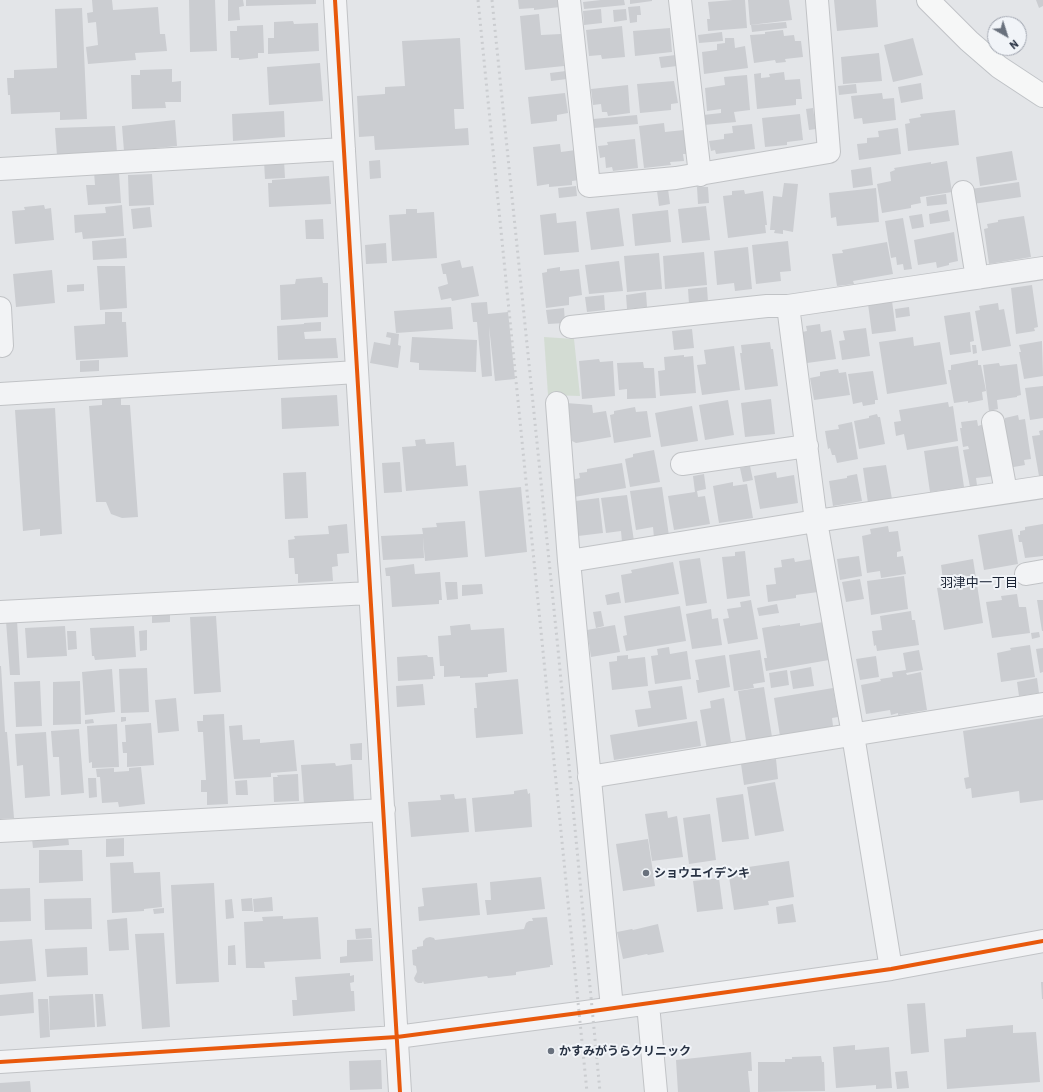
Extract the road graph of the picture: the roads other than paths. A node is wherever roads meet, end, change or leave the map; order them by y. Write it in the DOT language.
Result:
graph roads {
  1 [pos="335,0"];
  2 [pos="569,0"];
  3 [pos="680,0"];
  4 [pos="817,0"];
  5 [pos="928,0"];
  6 [pos="1043,96"];
  7 [pos="344,149"];
  8 [pos="0,169"];
  9 [pos="700,175"];
  10 [pos="963,192"];
  11 [pos="1043,268"];
  12 [pos="977,278"];
  13 [pos="788,306"];
  14 [pos="0,308"];
  15 [pos="571,327"];
  16 [pos="2,346"];
  17 [pos="356,372"];
  18 [pos="0,394"];
  19 [pos="557,403"];
  20 [pos="993,422"];
  21 [pos="807,446"];
  22 [pos="682,464"];
  23 [pos="1043,487"];
  24 [pos="1006,492"];
  25 [pos="816,521"];
  26 [pos="569,561"];
  27 [pos="370,593"];
  28 [pos="0,612"];
  29 [pos="1043,704"];
  30 [pos="853,735"];
  31 [pos="589,777"];
  32 [pos="384,810"];
  33 [pos="0,832"];
  34 [pos="1043,941"];
  35 [pos="891,969"];
  36 [pos="648,1004"];
  37 [pos="612,1008"];
  38 [pos="397,1037"];
  39 [pos="0,1062"];
  40 [pos="400,1092"];
  41 [pos="656,1092"];
  1 -- 7 [label="street"];
  2 -- 9 [label="street"];
  3 -- 9 [label="street"];
  4 -- 9 [label="street"];
  5 -- 6 [label="main road"];
  7 -- 8 [label="street"];
  7 -- 17 [label="street"];
  10 -- 12 [label="street"];
  11 -- 12 [label="street"];
  12 -- 13 [label="street"];
  13 -- 15 [label="street"];
  13 -- 21 [label="street"];
  14 -- 16 [label="street"];
  17 -- 18 [label="street"];
  17 -- 27 [label="street"];
  19 -- 26 [label="street"];
  20 -- 24 [label="street"];
  21 -- 22 [label="street"];
  21 -- 25 [label="street"];
  23 -- 24 [label="street"];
  24 -- 25 [label="street"];
  25 -- 26 [label="street"];
  25 -- 30 [label="street"];
  26 -- 31 [label="street"];
  27 -- 28 [label="street"];
  27 -- 32 [label="street"];
  29 -- 30 [label="street"];
  30 -- 31 [label="street"];
  30 -- 35 [label="street"];
  31 -- 37 [label="street"];
  32 -- 33 [label="street"];
  32 -- 38 [label="street"];
  34 -- 35 [label="street"];
  35 -- 36 [label="street"];
  36 -- 37 [label="street"];
  36 -- 41 [label="street"];
  37 -- 38 [label="street"];
  38 -- 39 [label="street"];
  38 -- 40 [label="street"];
}
